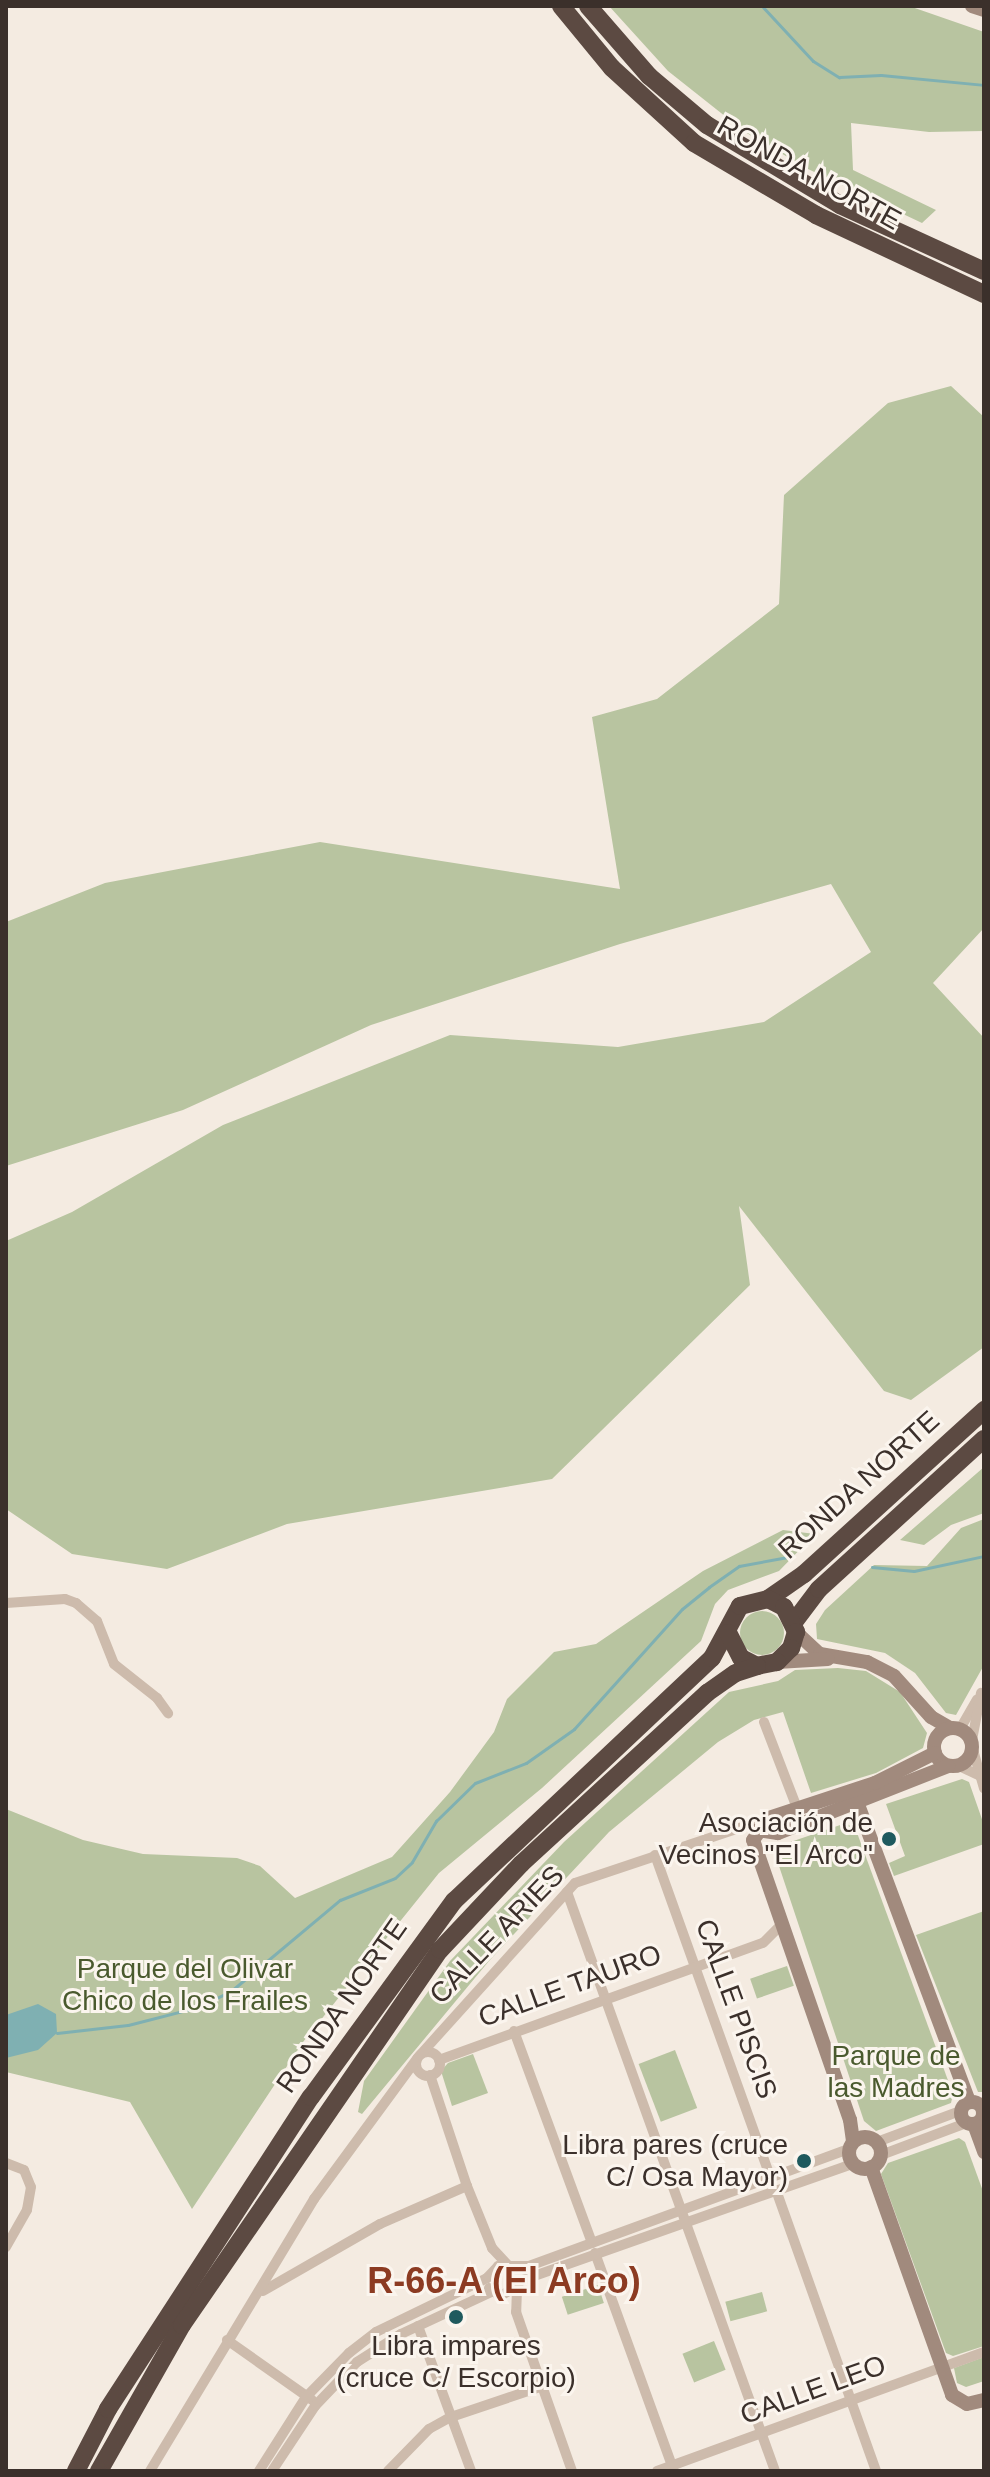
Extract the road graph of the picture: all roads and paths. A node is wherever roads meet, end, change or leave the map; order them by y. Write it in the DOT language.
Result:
graph roads {
  1 [pos="561,6"];
  2 [pos="588,6"];
  3 [pos="972,6"];
  4 [pos="984,10"];
  5 [pos="984,271"];
  6 [pos="984,294"];
  7 [pos="984,1410"];
  8 [pos="984,1439"];
  9 [pos="768,1599"];
  10 [pos="6,1603"];
  11 [pos="795,1627"];
  12 [pos="728,1633"];
  13 [pos="838,1658"];
  14 [pos="777,1662"];
  15 [pos="757,1666"];
  16 [pos="982,1690"];
  17 [pos="168,1713"];
  18 [pos="931,1717"];
  19 [pos="764,1722"];
  20 [pos="955,1728"];
  21 [pos="972,1745"];
  22 [pos="935,1746"];
  23 [pos="953,1766"];
  24 [pos="980,1776"];
  25 [pos="984,1788"];
  26 [pos="854,1797"];
  27 [pos="797,1808"];
  28 [pos="769,1818"];
  29 [pos="758,1830"];
  30 [pos="655,1855"];
  31 [pos="567,1892"];
  32 [pos="782,1924"];
  33 [pos="763,1943"];
  34 [pos="792,1949"];
  35 [pos="696,1965"];
  36 [pos="605,1998"];
  37 [pos="514,2031"];
  38 [pos="419,2057"];
  39 [pos="439,2060"];
  40 [pos="430,2075"];
  41 [pos="975,2112"];
  42 [pos="852,2152"];
  43 [pos="984,2152"];
  44 [pos="876,2155"];
  45 [pos="6,2163"];
  46 [pos="774,2184"];
  47 [pos="467,2186"];
  48 [pos="684,2216"];
  49 [pos="6,2247"];
  50 [pos="492,2248"];
  51 [pos="593,2248"];
  52 [pos="510,2266"];
  53 [pos="488,2274"];
  54 [pos="519,2285"];
  55 [pos="261,2292"];
  56 [pos="496,2294"];
  57 [pos="516,2312"];
  58 [pos="418,2326"];
  59 [pos="227,2340"];
  60 [pos="984,2352"];
  61 [pos="941,2370"];
  62 [pos="543,2386"];
  63 [pos="307,2396"];
  64 [pos="984,2400"];
  65 [pos="851,2402"];
  66 [pos="317,2403"];
  67 [pos="451,2417"];
  68 [pos="762,2434"];
  69 [pos="672,2468"];
  70 [pos="76,2471"];
  71 [pos="99,2471"];
  72 [pos="150,2471"];
  73 [pos="259,2471"];
  74 [pos="272,2471"];
  75 [pos="388,2471"];
  76 [pos="471,2471"];
  77 [pos="572,2471"];
  78 [pos="657,2471"];
  79 [pos="775,2471"];
  80 [pos="876,2471"];
  1 -- 6 [label="highway, RONDA NORTE"];
  2 -- 5 [label="highway, RONDA NORTE"];
  3 -- 4 [label="main road"];
  7 -- 9 [label="highway, RONDA NORTE"];
  8 -- 11 [label="highway, RONDA NORTE"];
  9 -- 11 [label="highway, RONDA NORTE"];
  9 -- 12 [label="highway, RONDA NORTE"];
  10 -- 17 [label="street"];
  11 -- 13 [label="main road"];
  11 -- 14 [label="highway, RONDA NORTE"];
  12 -- 15 [label="highway"];
  12 -- 70 [label="highway, RONDA NORTE"];
  13 -- 14 [label="main road"];
  13 -- 18 [label="main road"];
  14 -- 15 [label="highway, RONDA NORTE"];
  15 -- 71 [label="highway, RONDA NORTE"];
  16 -- 20 [label="street"];
  16 -- 21 [label="street"];
  18 -- 20 [label="main road"];
  18 -- 22 [label="main road"];
  19 -- 27 [label="street"];
  20 -- 21 [label="main road"];
  20 -- 22 [label="main road, CALLE ARIES"];
  21 -- 23 [label="main road"];
  21 -- 24 [label="street"];
  22 -- 23 [label="main road"];
  22 -- 26 [label="main road, CALLE ARIES"];
  23 -- 24 [label="street"];
  23 -- 26 [label="main road, CALLE ARIES"];
  24 -- 25 [label="street"];
  26 -- 27 [label="main road, CALLE ARIES"];
  26 -- 29 [label="main road, CALLE ARIES"];
  26 -- 41 [label="main road"];
  27 -- 28 [label="main road, CALLE ARIES"];
  28 -- 29 [label="main road"];
  28 -- 30 [label="street, CALLE ARIES"];
  29 -- 32 [label="main road"];
  30 -- 31 [label="street, CALLE ARIES"];
  30 -- 35 [label="street, CALLE PISCIS"];
  31 -- 36 [label="street"];
  31 -- 38 [label="street, CALLE ARIES"];
  32 -- 33 [label="street, CALLE TAURO"];
  32 -- 34 [label="main road"];
  33 -- 34 [label="street, CALLE TAURO"];
  33 -- 35 [label="street, CALLE TAURO"];
  34 -- 42 [label="main road"];
  35 -- 36 [label="street, CALLE TAURO"];
  35 -- 46 [label="street, CALLE PISCIS"];
  36 -- 37 [label="street, CALLE TAURO"];
  36 -- 48 [label="street"];
  37 -- 39 [label="street, CALLE TAURO"];
  37 -- 51 [label="street"];
  38 -- 39 [label="street"];
  38 -- 40 [label="street"];
  38 -- 55 [label="street, CALLE ARIES"];
  39 -- 40 [label="street"];
  40 -- 47 [label="street"];
  41 -- 43 [label="main road"];
  41 -- 44 [label="street"];
  42 -- 44 [label="main road"];
  42 -- 44 [label="main road"];
  42 -- 46 [label="street"];
  44 -- 61 [label="main road"];
  45 -- 49 [label="street"];
  46 -- 48 [label="street"];
  46 -- 65 [label="street, CALLE PISCIS"];
  47 -- 50 [label="street"];
  47 -- 55 [label="street"];
  48 -- 51 [label="street"];
  48 -- 68 [label="street"];
  50 -- 52 [label="street"];
  50 -- 53 [label="street"];
  51 -- 52 [label="street"];
  51 -- 54 [label="street"];
  51 -- 69 [label="street"];
  52 -- 53 [label="street"];
  52 -- 54 [label="street"];
  53 -- 56 [label="street"];
  53 -- 63 [label="street"];
  54 -- 56 [label="street"];
  54 -- 57 [label="street"];
  55 -- 59 [label="street, CALLE ARIES"];
  56 -- 57 [label="street"];
  56 -- 58 [label="street"];
  57 -- 62 [label="street"];
  58 -- 66 [label="street"];
  58 -- 67 [label="street"];
  59 -- 63 [label="street"];
  59 -- 72 [label="street, CALLE ARIES"];
  60 -- 61 [label="street, CALLE LEO"];
  61 -- 64 [label="main road"];
  61 -- 65 [label="street, CALLE LEO"];
  62 -- 67 [label="street"];
  62 -- 77 [label="street"];
  63 -- 66 [label="street"];
  63 -- 73 [label="street"];
  65 -- 68 [label="street, CALLE LEO"];
  65 -- 80 [label="street, CALLE PISCIS"];
  66 -- 74 [label="street"];
  67 -- 75 [label="street"];
  67 -- 76 [label="street"];
  68 -- 69 [label="street, CALLE LEO"];
  68 -- 79 [label="street"];
  69 -- 78 [label="street, CALLE LEO"];
}
